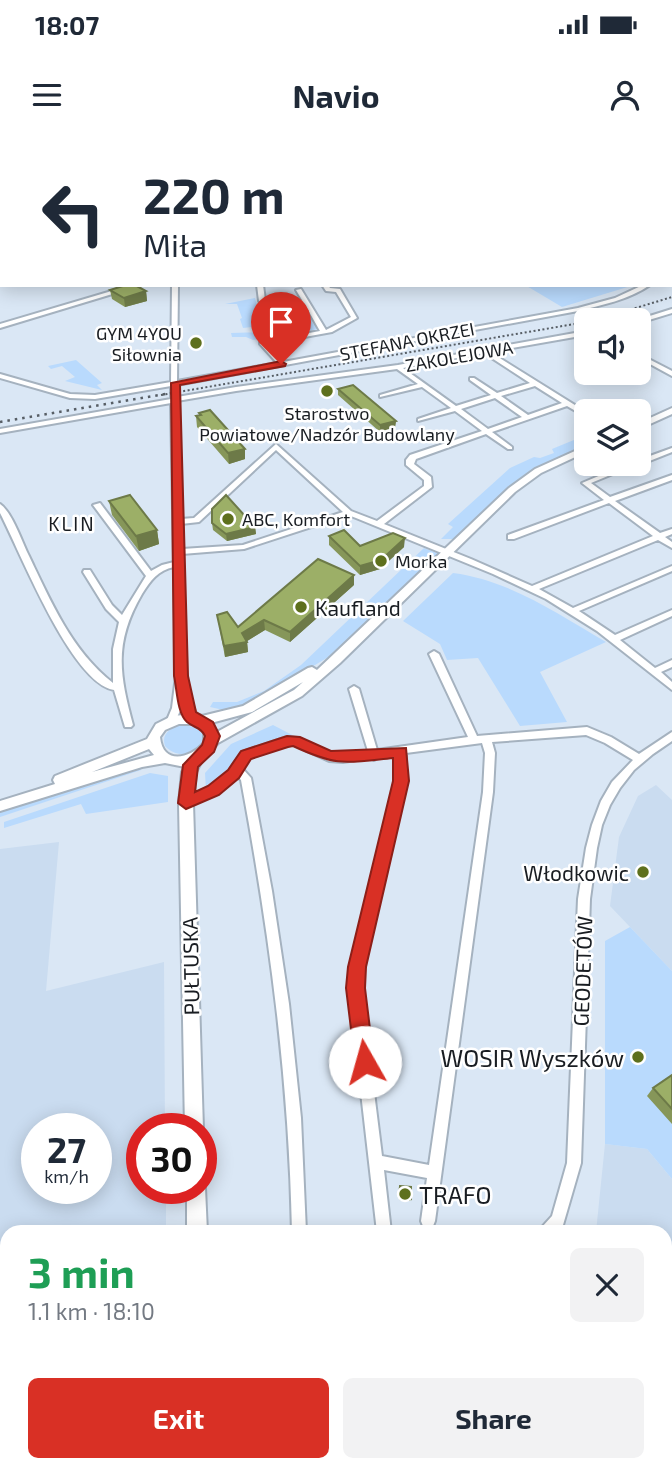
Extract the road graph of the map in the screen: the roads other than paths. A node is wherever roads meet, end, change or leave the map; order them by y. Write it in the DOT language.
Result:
graph roads {
  1 [pos="132,287"];
  2 [pos="175,287"];
  3 [pos="260,287"];
  4 [pos="326,287"];
  5 [pos="642,287"];
  6 [pos="299,290"];
  7 [pos="306,301"];
  8 [pos="672,312"];
  9 [pos="664,314"];
  10 [pos="651,318"];
  11 [pos="672,318"];
  12 [pos="351,321"];
  13 [pos="319,324"];
  14 [pos="0,326"];
  15 [pos="324,332"];
  16 [pos="574,335"];
  17 [pos="484,351"];
  18 [pos="651,363"];
  19 [pos="281,364"];
  20 [pos="398,366"];
  21 [pos="672,374"];
  22 [pos="0,376"];
  23 [pos="472,379"];
  24 [pos="176,383"];
  25 [pos="536,383"];
  26 [pos="423,385"];
  27 [pos="382,396"];
  28 [pos="496,396"];
  29 [pos="174,400"];
  30 [pos="568,403"];
  31 [pos="574,407"];
  32 [pos="455,409"];
  33 [pos="670,413"];
  34 [pos="527,417"];
  35 [pos="420,420"];
  36 [pos="651,421"];
  37 [pos="0,431"];
  38 [pos="486,431"];
  39 [pos="510,448"];
  40 [pos="672,450"];
  41 [pos="574,455"];
  42 [pos="651,458"];
  43 [pos="603,476"];
  44 [pos="672,477"];
  45 [pos="608,501"];
  46 [pos="97,505"];
  47 [pos="0,506"];
  48 [pos="348,513"];
  49 [pos="178,522"];
  50 [pos="378,524"];
  51 [pos="672,531"];
  52 [pos="511,537"];
  53 [pos="658,537"];
  54 [pos="672,546"];
  55 [pos="179,552"];
  56 [pos="448,554"];
  57 [pos="179,564"];
  58 [pos="672,568"];
  59 [pos="87,572"];
  60 [pos="150,575"];
  61 [pos="532,589"];
  62 [pos="573,611"];
  63 [pos="672,613"];
  64 [pos="122,620"];
  65 [pos="614,639"];
  66 [pos="345,649"];
  67 [pos="434,654"];
  68 [pos="672,663"];
  69 [pos="654,671"];
  70 [pos="181,676"];
  71 [pos="118,687"];
  72 [pos="672,687"];
  73 [pos="354,689"];
  74 [pos="172,720"];
  75 [pos="197,720"];
  76 [pos="128,725"];
  77 [pos="672,736"];
  78 [pos="212,740"];
  79 [pos="480,740"];
  80 [pos="152,743"];
  81 [pos="401,752"];
  82 [pos="374,756"];
  83 [pos="196,758"];
  84 [pos="639,759"];
  85 [pos="168,760"];
  86 [pos="237,769"];
  87 [pos="186,803"];
  88 [pos="0,805"];
  89 [pos="194,1113"];
  90 [pos="377,1162"];
  91 [pos="435,1173"];
  92 [pos="196,1204"];
  93 [pos="428,1221"];
  94 [pos="197,1225"];
  95 [pos="299,1225"];
  96 [pos="383,1225"];
  97 [pos="553,1225"];
  1 -- 14 [label="street"];
  2 -- 24 [label="street"];
  3 -- 7 [label="street"];
  4 -- 12 [label="street"];
  5 -- 19 [label="street, STEFANA OKRZEI"];
  6 -- 7 [label="street"];
  7 -- 13 [label="street"];
  8 -- 9 [label="street"];
  9 -- 10 [label="street"];
  9 -- 11 [label="street"];
  12 -- 13 [label="street"];
  12 -- 15 [label="street"];
  13 -- 15 [label="street"];
  15 -- 19 [label="street"];
  16 -- 17 [label="street, ZAKOLEJOWA"];
  17 -- 20 [label="street, ZAKOLEJOWA"];
  17 -- 25 [label="street"];
  18 -- 21 [label="street"];
  19 -- 24 [label="street, STEFANA OKRZEI"];
  20 -- 26 [label="street"];
  20 -- 29 [label="street, ZAKOLEJOWA"];
  22 -- 24 [label="street, STEFANA OKRZEI"];
  23 -- 28 [label="street"];
  24 -- 29 [label="street"];
  25 -- 28 [label="street"];
  25 -- 30 [label="street"];
  26 -- 27 [label="street"];
  26 -- 32 [label="street"];
  28 -- 32 [label="street"];
  28 -- 34 [label="street"];
  29 -- 37 [label="street, ZAKOLEJOWA"];
  29 -- 49 [label="street"];
  30 -- 31 [label="street"];
  30 -- 34 [label="street"];
  32 -- 35 [label="street"];
  32 -- 38 [label="street"];
  33 -- 36 [label="main road"];
  34 -- 38 [label="street"];
  38 -- 39 [label="street"];
  38 -- 50 [label="street"];
  40 -- 42 [label="street"];
  41 -- 56 [label="main road"];
  43 -- 45 [label="street"];
  44 -- 45 [label="street"];
  45 -- 52 [label="street"];
  45 -- 53 [label="street"];
  46 -- 60 [label="street"];
  47 -- 71 [label="street"];
  48 -- 49 [label="street"];
  48 -- 50 [label="street"];
  48 -- 55 [label="street"];
  49 -- 55 [label="street"];
  50 -- 56 [label="street"];
  51 -- 53 [label="street"];
  53 -- 54 [label="street"];
  53 -- 61 [label="street"];
  55 -- 57 [label="street"];
  56 -- 61 [label="street"];
  56 -- 66 [label="main road"];
  57 -- 60 [label="street"];
  57 -- 70 [label="street"];
  58 -- 62 [label="street"];
  59 -- 64 [label="street"];
  60 -- 64 [label="street"];
  61 -- 62 [label="street"];
  62 -- 65 [label="street"];
  63 -- 65 [label="street"];
  64 -- 71 [label="street"];
  65 -- 69 [label="street"];
  66 -- 75 [label="main road"];
  66 -- 78 [label="main road"];
  67 -- 79 [label="street"];
  68 -- 69 [label="street"];
  69 -- 72 [label="street"];
  70 -- 74 [label="street"];
  70 -- 75 [label="street"];
  71 -- 76 [label="street"];
  73 -- 82 [label="street"];
  74 -- 75 [label="main road"];
  74 -- 80 [label="main road"];
  75 -- 78 [label="main road"];
  77 -- 84 [label="street, GEODETÓW"];
  78 -- 83 [label="main road"];
  79 -- 81 [label="street"];
  79 -- 84 [label="street"];
  79 -- 91 [label="street"];
  80 -- 85 [label="main road"];
  80 -- 88 [label="main road"];
  81 -- 82 [label="street"];
  81 -- 90 [label="street"];
  82 -- 86 [label="street"];
  83 -- 85 [label="main road"];
  83 -- 87 [label="main road, PUŁTUSKA"];
  84 -- 97 [label="street, GEODETÓW"];
  85 -- 87 [label="main road, PUŁTUSKA"];
  85 -- 88 [label="main road"];
  86 -- 87 [label="street"];
  86 -- 95 [label="street"];
  87 -- 89 [label="main road, PUŁTUSKA"];
  90 -- 91 [label="street"];
  90 -- 96 [label="street"];
  91 -- 93 [label="street"];
  92 -- 94 [label="main road"];
}
